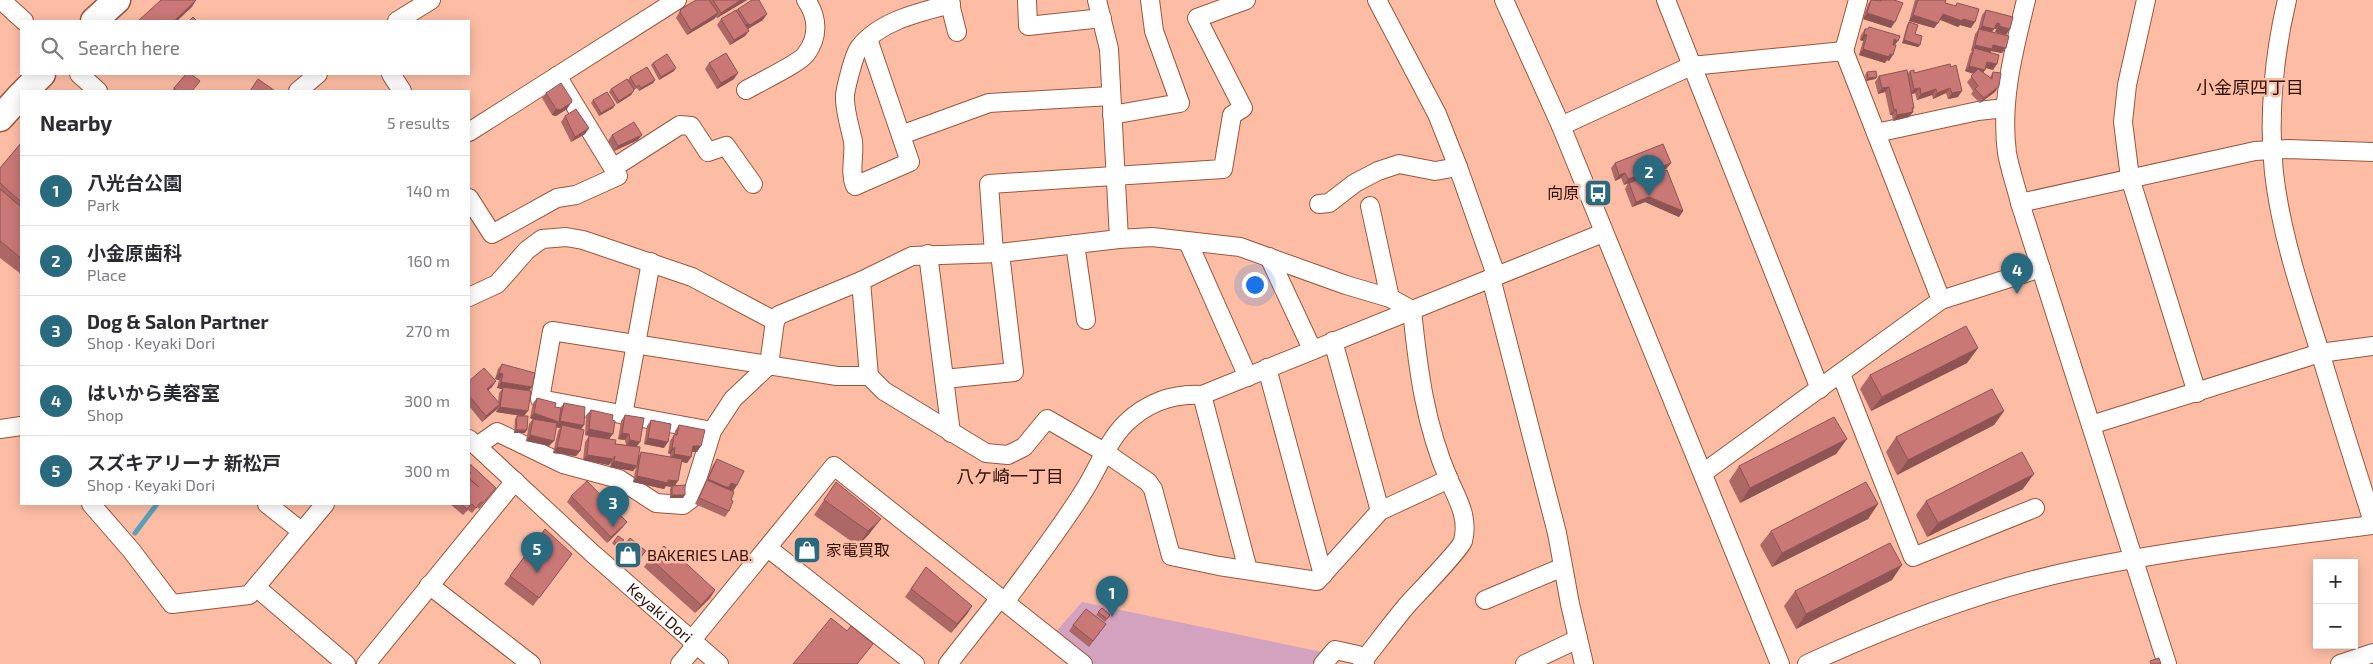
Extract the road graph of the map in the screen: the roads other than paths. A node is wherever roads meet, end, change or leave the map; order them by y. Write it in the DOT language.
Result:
graph roads {
  1 [pos="1,0"];
  2 [pos="676,0"];
  3 [pos="1027,0"];
  4 [pos="1097,0"];
  5 [pos="1150,0"];
  6 [pos="1244,0"];
  7 [pos="1377,0"];
  8 [pos="1504,0"];
  9 [pos="1666,0"];
  10 [pos="1858,0"];
  11 [pos="2026,0"];
  12 [pos="2146,0"];
  13 [pos="2287,0"];
  14 [pos="810,1"];
  15 [pos="424,2"];
  16 [pos="950,2"];
  17 [pos="1102,18"];
  18 [pos="23,20"];
  19 [pos="399,20"];
  20 [pos="957,32"];
  21 [pos="868,39"];
  22 [pos="1844,51"];
  23 [pos="1691,66"];
  24 [pos="41,75"];
  25 [pos="80,75"];
  26 [pos="317,75"];
  27 [pos="392,75"];
  28 [pos="557,76"];
  29 [pos="26,90"];
  30 [pos="97,90"];
  31 [pos="299,90"];
  32 [pos="401,90"];
  33 [pos="746,90"];
  34 [pos="20,96"];
  35 [pos="1112,96"];
  36 [pos="2005,108"];
  37 [pos="1112,115"];
  38 [pos="0,118"];
  39 [pos="1561,126"];
  40 [pos="470,131"];
  41 [pos="1876,133"];
  42 [pos="901,135"];
  43 [pos="2273,150"];
  44 [pos="2373,152"];
  45 [pos="1458,167"];
  46 [pos="613,168"];
  47 [pos="1115,176"];
  48 [pos="2130,178"];
  49 [pos="753,184"];
  50 [pos="470,200"];
  51 [pos="2020,203"];
  52 [pos="1319,204"];
  53 [pos="1370,206"];
  54 [pos="1603,233"];
  55 [pos="1119,239"];
  56 [pos="1188,242"];
  57 [pos="1075,244"];
  58 [pos="997,253"];
  59 [pos="928,254"];
  60 [pos="1269,257"];
  61 [pos="651,262"];
  62 [pos="2041,268"];
  63 [pos="1493,276"];
  64 [pos="861,281"];
  65 [pos="470,297"];
  66 [pos="1390,298"];
  67 [pos="1941,300"];
  68 [pos="1412,310"];
  69 [pos="1086,320"];
  70 [pos="774,321"];
  71 [pos="1333,341"];
  72 [pos="638,345"];
  73 [pos="2373,346"];
  74 [pos="1312,349"];
  75 [pos="2320,353"];
  76 [pos="769,365"];
  77 [pos="1267,368"];
  78 [pos="1841,374"];
  79 [pos="869,376"];
  80 [pos="1248,377"];
  81 [pos="944,379"];
  82 [pos="1820,389"];
  83 [pos="2197,393"];
  84 [pos="1202,395"];
  85 [pos="624,415"];
  86 [pos="2091,425"];
  87 [pos="20,426"];
  88 [pos="0,429"];
  89 [pos="712,431"];
  90 [pos="951,433"];
  91 [pos="473,442"];
  92 [pos="1106,453"];
  93 [pos="1703,473"];
  94 [pos="1449,479"];
  95 [pos="515,482"];
  96 [pos="92,505"];
  97 [pos="268,505"];
  98 [pos="323,505"];
  99 [pos="2035,508"];
  100 [pos="1380,511"];
  101 [pos="2373,523"];
  102 [pos="301,531"];
  103 [pos="768,548"];
  104 [pos="2134,559"];
  105 [pos="1563,567"];
  106 [pos="1248,570"];
  107 [pos="1322,576"];
  108 [pos="429,586"];
  109 [pos="256,587"];
  110 [pos="1003,600"];
  111 [pos="1484,600"];
  112 [pos="1578,639"];
  113 [pos="694,643"];
  114 [pos="2373,654"];
  115 [pos="1364,662"];
  116 [pos="346,664"];
  117 [pos="366,664"];
  118 [pos="531,664"];
  119 [pos="680,664"];
  120 [pos="719,664"];
  121 [pos="915,664"];
  122 [pos="948,664"];
  123 [pos="1082,664"];
  124 [pos="1323,664"];
  125 [pos="1525,664"];
  126 [pos="1584,664"];
  127 [pos="1780,664"];
  128 [pos="1808,664"];
  129 [pos="2167,664"];
  130 [pos="2340,664"];
  1 -- 18 [label="street"];
  2 -- 28 [label="street"];
  3 -- 17 [label="street"];
  4 -- 17 [label="street"];
  5 -- 37 [label="street"];
  6 -- 47 [label="street"];
  7 -- 45 [label="street"];
  8 -- 39 [label="street"];
  9 -- 23 [label="street"];
  10 -- 22 [label="street"];
  11 -- 36 [label="street"];
  12 -- 48 [label="street"];
  13 -- 43 [label="street"];
  14 -- 33 [label="street"];
  15 -- 19 [label="street"];
  16 -- 20 [label="street"];
  16 -- 21 [label="street"];
  17 -- 35 [label="street"];
  21 -- 42 [label="street"];
  21 -- 42 [label="street"];
  22 -- 23 [label="street"];
  22 -- 41 [label="street"];
  23 -- 39 [label="street"];
  23 -- 82 [label="street"];
  24 -- 29 [label="highway"];
  25 -- 30 [label="street"];
  26 -- 31 [label="street"];
  27 -- 32 [label="street"];
  28 -- 40 [label="street"];
  28 -- 46 [label="street"];
  34 -- 38 [label="highway"];
  35 -- 37 [label="street"];
  35 -- 42 [label="street"];
  36 -- 41 [label="street"];
  36 -- 51 [label="street"];
  37 -- 47 [label="street"];
  39 -- 54 [label="street"];
  41 -- 67 [label="street"];
  43 -- 44 [label="street"];
  43 -- 48 [label="street"];
  43 -- 75 [label="street"];
  45 -- 52 [label="street"];
  45 -- 63 [label="street"];
  46 -- 49 [label="street"];
  46 -- 50 [label="street"];
  47 -- 55 [label="street"];
  47 -- 58 [label="street"];
  48 -- 51 [label="street"];
  48 -- 83 [label="street"];
  51 -- 62 [label="street"];
  53 -- 66 [label="street"];
  54 -- 63 [label="street"];
  54 -- 93 [label="street"];
  55 -- 56 [label="street"];
  55 -- 57 [label="street"];
  56 -- 60 [label="street"];
  56 -- 80 [label="street"];
  57 -- 58 [label="street"];
  57 -- 69 [label="street"];
  58 -- 59 [label="street"];
  58 -- 81 [label="street"];
  59 -- 64 [label="street"];
  59 -- 81 [label="street"];
  60 -- 66 [label="street"];
  60 -- 74 [label="street"];
  61 -- 65 [label="street"];
  61 -- 70 [label="street"];
  61 -- 72 [label="street"];
  62 -- 67 [label="street"];
  62 -- 86 [label="street"];
  63 -- 68 [label="street"];
  63 -- 105 [label="street"];
  64 -- 70 [label="street"];
  64 -- 79 [label="street"];
  66 -- 68 [label="street"];
  67 -- 78 [label="street"];
  68 -- 71 [label="street"];
  68 -- 94 [label="street"];
  70 -- 76 [label="street"];
  71 -- 74 [label="street"];
  71 -- 100 [label="street"];
  72 -- 76 [label="street"];
  72 -- 85 [label="street"];
  72 -- 85 [label="street"];
  73 -- 75 [label="street"];
  74 -- 77 [label="street"];
  75 -- 83 [label="street"];
  75 -- 101 [label="street"];
  76 -- 79 [label="street"];
  76 -- 89 [label="street"];
  77 -- 80 [label="street"];
  77 -- 107 [label="street"];
  78 -- 82 [label="street"];
  78 -- 99 [label="street"];
  79 -- 90 [label="street"];
  80 -- 84 [label="street"];
  81 -- 90 [label="street"];
  82 -- 93 [label="street"];
  83 -- 86 [label="street"];
  84 -- 92 [label="street"];
  84 -- 106 [label="street"];
  85 -- 89 [label="street"];
  86 -- 104 [label="street"];
  87 -- 88 [label="street"];
  89 -- 91 [label="street"];
  90 -- 92 [label="street"];
  91 -- 95 [label="street, Keyaki Dori"];
  92 -- 106 [label="street"];
  92 -- 110 [label="street"];
  93 -- 127 [label="street"];
  94 -- 100 [label="street"];
  94 -- 115 [label="street"];
  95 -- 108 [label="street"];
  95 -- 113 [label="street, Keyaki Dori"];
  96 -- 109 [label="street"];
  97 -- 102 [label="street"];
  98 -- 102 [label="street"];
  100 -- 107 [label="street"];
  101 -- 104 [label="street"];
  102 -- 109 [label="street"];
  103 -- 110 [label="street"];
  103 -- 113 [label="street"];
  103 -- 121 [label="street"];
  104 -- 128 [label="street"];
  104 -- 129 [label="street"];
  105 -- 111 [label="street"];
  105 -- 112 [label="street"];
  106 -- 107 [label="street"];
  108 -- 117 [label="street"];
  108 -- 118 [label="street"];
  109 -- 116 [label="street"];
  110 -- 122 [label="street"];
  110 -- 123 [label="street"];
  112 -- 125 [label="street"];
  112 -- 126 [label="street"];
  113 -- 119 [label="street"];
  113 -- 120 [label="street, Keyaki Dori"];
  114 -- 130 [label="street"];
  115 -- 124 [label="street"];
}
